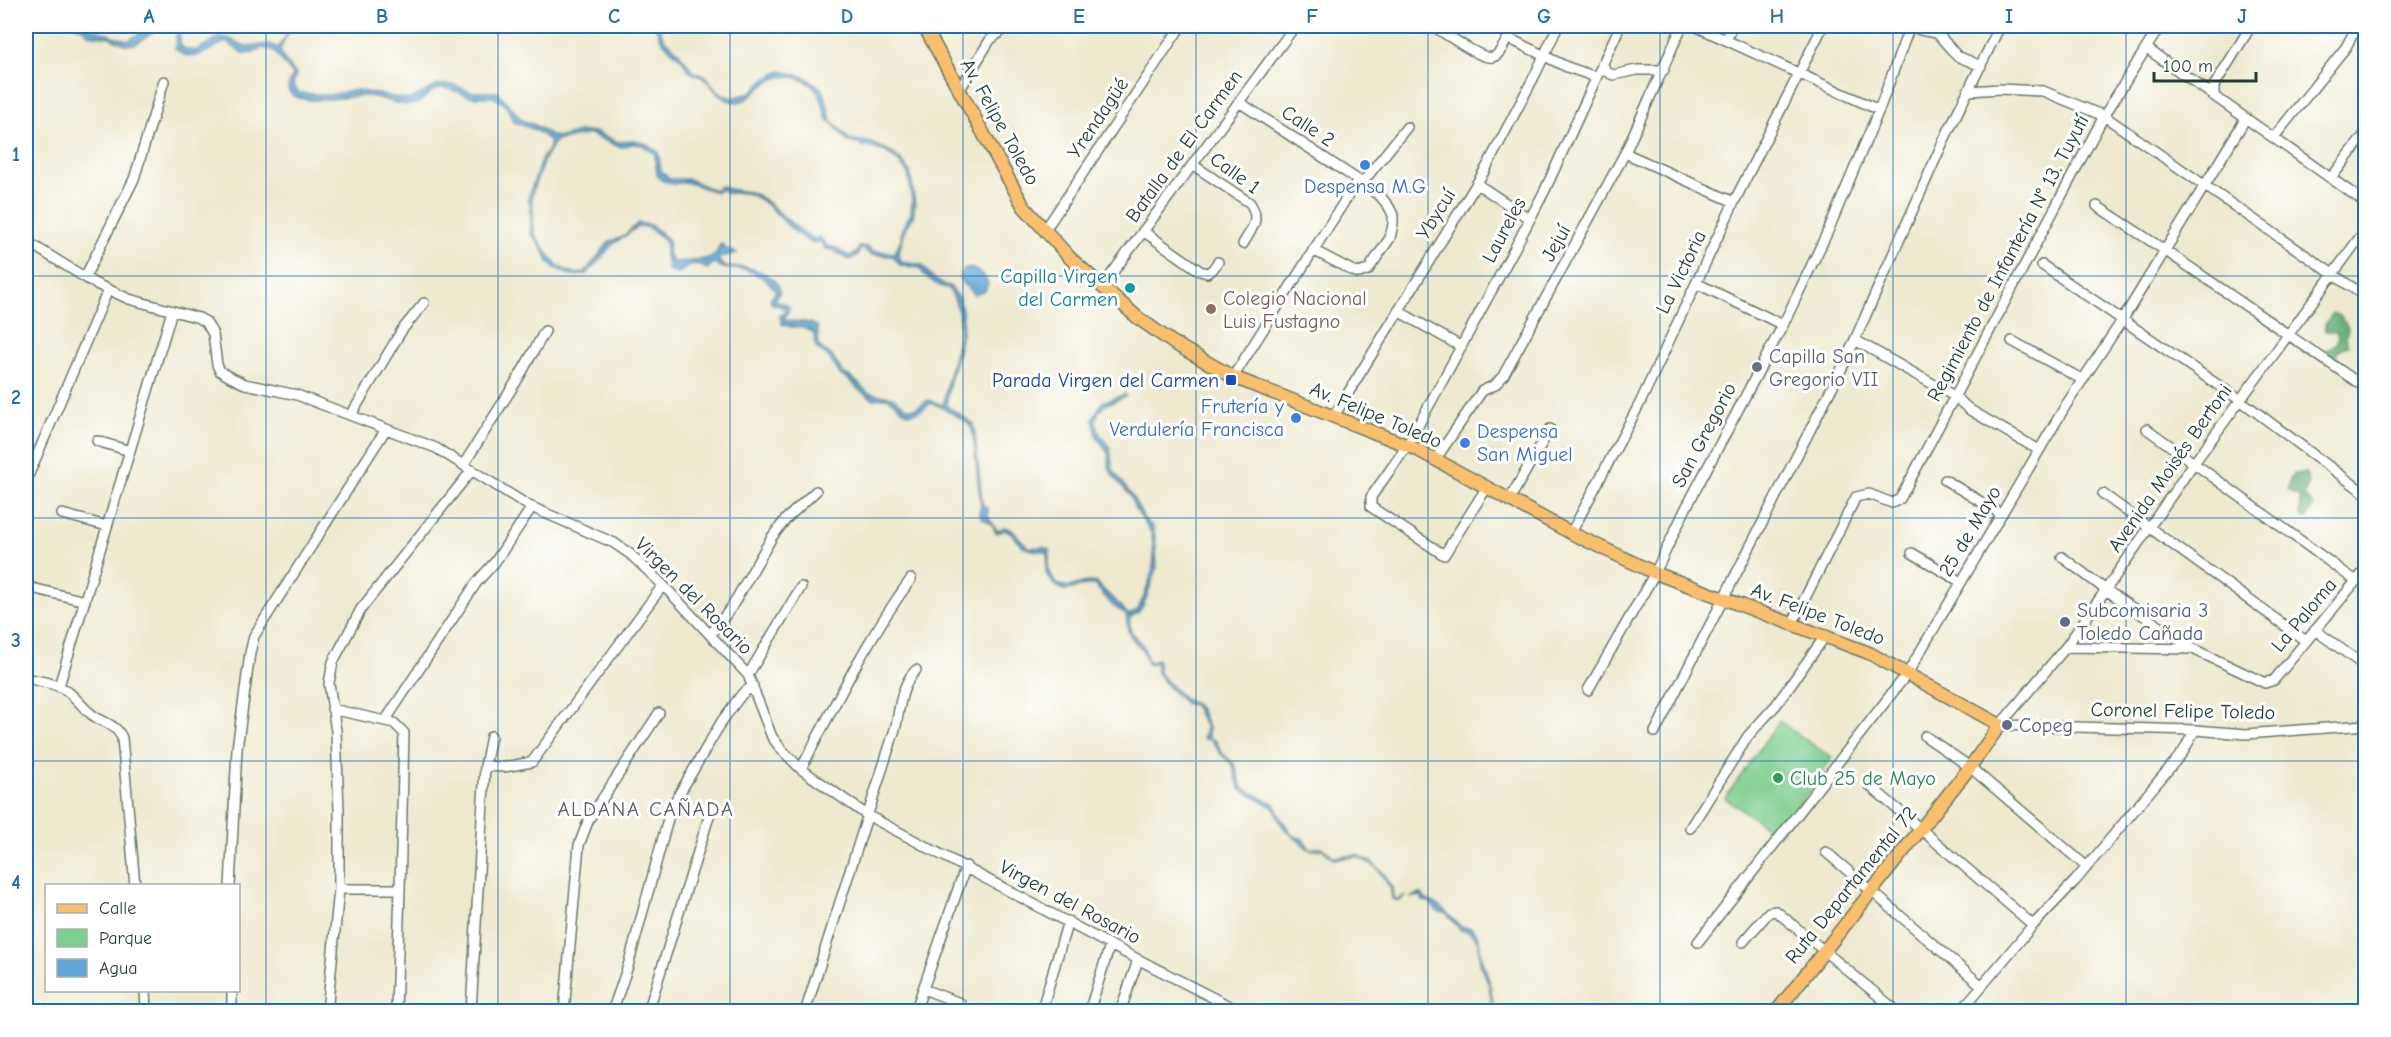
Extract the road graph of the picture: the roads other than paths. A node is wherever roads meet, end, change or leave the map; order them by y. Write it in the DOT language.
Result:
graph roads {
  1 [pos="924,26"];
  2 [pos="1008,26"];
  3 [pos="1181,26"];
  4 [pos="1295,26"];
  5 [pos="1514,26"];
  6 [pos="1558,26"];
  7 [pos="1620,26"];
  8 [pos="1682,26"];
  9 [pos="1695,26"];
  10 [pos="1732,26"];
  11 [pos="1823,26"];
  12 [pos="1910,26"];
  13 [pos="1915,26"];
  14 [pos="2000,26"];
  15 [pos="2160,26"];
  16 [pos="2251,26"];
  17 [pos="1437,27"];
  18 [pos="2354,27"];
  19 [pos="1508,38"];
  20 [pos="2366,38"];
  21 [pos="1726,40"];
  22 [pos="1520,44"];
  23 [pos="2146,48"];
  24 [pos="1499,53"];
  25 [pos="1544,54"];
  26 [pos="1602,64"];
  27 [pos="1981,66"];
  28 [pos="1664,69"];
  29 [pos="1800,74"];
  30 [pos="1596,77"];
  31 [pos="164,81"];
  32 [pos="960,89"];
  33 [pos="1969,91"];
  34 [pos="2214,95"];
  35 [pos="1239,102"];
  36 [pos="1879,110"];
  37 [pos="2104,116"];
  38 [pos="2246,118"];
  39 [pos="1407,127"];
  40 [pos="2366,133"];
  41 [pos="2274,137"];
  42 [pos="1625,153"];
  43 [pos="1193,165"];
  44 [pos="2331,178"];
  45 [pos="1360,181"];
  46 [pos="1476,184"];
  47 [pos="2206,185"];
  48 [pos="1734,202"];
  49 [pos="2366,203"];
  50 [pos="2097,206"];
  51 [pos="1530,219"];
  52 [pos="2366,229"];
  53 [pos="1045,230"];
  54 [pos="1143,231"];
  55 [pos="26,241"];
  56 [pos="1243,244"];
  57 [pos="1313,250"];
  58 [pos="2166,251"];
  59 [pos="1218,261"];
  60 [pos="2042,265"];
  61 [pos="2334,274"];
  62 [pos="85,277"];
  63 [pos="1696,283"];
  64 [pos="1102,287"];
  65 [pos="108,290"];
  66 [pos="2366,297"];
  67 [pos="424,303"];
  68 [pos="1398,310"];
  69 [pos="172,311"];
  70 [pos="2123,319"];
  71 [pos="1783,325"];
  72 [pos="545,331"];
  73 [pos="2288,336"];
  74 [pos="1855,340"];
  75 [pos="2012,341"];
  76 [pos="1460,346"];
  77 [pos="1233,377"];
  78 [pos="2083,380"];
  79 [pos="2366,388"];
  80 [pos="1954,396"];
  81 [pos="2240,400"];
  82 [pos="351,415"];
  83 [pos="1334,416"];
  84 [pos="386,429"];
  85 [pos="1550,429"];
  86 [pos="2147,429"];
  87 [pos="97,441"];
  88 [pos="1407,446"];
  89 [pos="2039,450"];
  90 [pos="130,451"];
  91 [pos="1435,460"];
  92 [pos="2194,463"];
  93 [pos="468,467"];
  94 [pos="1945,480"];
  95 [pos="26,481"];
  96 [pos="1486,487"];
  97 [pos="816,491"];
  98 [pos="2103,494"];
  99 [pos="2366,494"];
  100 [pos="1509,500"];
  101 [pos="532,507"];
  102 [pos="62,513"];
  103 [pos="2001,514"];
  104 [pos="107,526"];
  105 [pos="2151,528"];
  106 [pos="1571,533"];
  107 [pos="1912,553"];
  108 [pos="2062,556"];
  109 [pos="2365,571"];
  110 [pos="1654,573"];
  111 [pos="911,579"];
  112 [pos="2356,581"];
  113 [pos="1961,582"];
  114 [pos="663,585"];
  115 [pos="801,587"];
  116 [pos="32,588"];
  117 [pos="2106,590"];
  118 [pos="1722,598"];
  119 [pos="85,601"];
  120 [pos="1792,624"];
  121 [pos="2315,630"];
  122 [pos="710,635"];
  123 [pos="1826,635"];
  124 [pos="2306,641"];
  125 [pos="2066,647"];
  126 [pos="2193,649"];
  127 [pos="2366,667"];
  128 [pos="916,670"];
  129 [pos="1907,674"];
  130 [pos="748,675"];
  131 [pos="26,678"];
  132 [pos="59,686"];
  133 [pos="753,686"];
  134 [pos="1588,690"];
  135 [pos="332,709"];
  136 [pos="659,713"];
  137 [pos="385,721"];
  138 [pos="2000,725"];
  139 [pos="2366,725"];
  140 [pos="2195,730"];
  141 [pos="1655,732"];
  142 [pos="491,736"];
  143 [pos="1925,736"];
  144 [pos="485,766"];
  145 [pos="1970,767"];
  146 [pos="801,769"];
  147 [pos="1869,785"];
  148 [pos="712,807"];
  149 [pos="867,815"];
  150 [pos="1690,828"];
  151 [pos="1921,829"];
  152 [pos="1826,852"];
  153 [pos="966,866"];
  154 [pos="2087,867"];
  155 [pos="135,884"];
  156 [pos="230,884"];
  157 [pos="339,889"];
  158 [pos="400,889"];
  159 [pos="1871,890"];
  160 [pos="1068,921"];
  161 [pos="2033,925"];
  162 [pos="1698,942"];
  163 [pos="1743,942"];
  164 [pos="1110,945"];
  165 [pos="1823,951"];
  166 [pos="1138,960"];
  167 [pos="1982,986"];
  168 [pos="923,989"];
  169 [pos="145,992"];
  170 [pos="232,992"];
  171 [pos="960,1003"];
  172 [pos="146,1011"];
  173 [pos="232,1011"];
  174 [pos="327,1011"];
  175 [pos="396,1011"];
  176 [pos="471,1011"];
  177 [pos="564,1011"];
  178 [pos="612,1011"];
  179 [pos="648,1011"];
  180 [pos="805,1011"];
  181 [pos="915,1011"];
  182 [pos="1041,1011"];
  183 [pos="1089,1011"];
  184 [pos="1120,1011"];
  185 [pos="1241,1011"];
  186 [pos="1776,1011"];
  187 [pos="1898,1011"];
  188 [pos="1960,1011"];
  1 -- 32 [label="main road, Av. Felipe Toledo"];
  2 -- 32 [label="street"];
  3 -- 53 [label="street, Yrendagüé"];
  4 -- 35 [label="street, Batalla de El Carmen"];
  5 -- 19 [label="street"];
  6 -- 25 [label="street, Ybycuí"];
  7 -- 26 [label="street, Laureles"];
  8 -- 28 [label="street, Jejuí"];
  9 -- 21 [label="street"];
  10 -- 21 [label="street"];
  11 -- 29 [label="street, La Victoria"];
  12 -- 36 [label="street, San Gregorio"];
  13 -- 27 [label="street"];
  14 -- 27 [label="street"];
  15 -- 23 [label="street, Regimiento de Infantería N° 13. Tuyutí"];
  16 -- 34 [label="street"];
  17 -- 24 [label="street"];
  18 -- 20 [label="street"];
  18 -- 41 [label="street"];
  19 -- 22 [label="street"];
  19 -- 24 [label="street"];
  21 -- 29 [label="street"];
  22 -- 24 [label="street"];
  22 -- 25 [label="street"];
  23 -- 34 [label="street"];
  23 -- 37 [label="street, Regimiento de Infantería N° 13. Tuyutí"];
  25 -- 30 [label="street"];
  25 -- 46 [label="street, Ybycuí"];
  26 -- 28 [label="street"];
  26 -- 30 [label="street, Laureles"];
  27 -- 33 [label="street"];
  28 -- 42 [label="street, Jejuí"];
  29 -- 36 [label="street"];
  29 -- 48 [label="street, La Victoria"];
  30 -- 51 [label="street, Laureles"];
  31 -- 62 [label="street"];
  32 -- 53 [label="main road, Av. Felipe Toledo"];
  33 -- 37 [label="street"];
  33 -- 74 [label="street"];
  34 -- 38 [label="street"];
  35 -- 43 [label="street, Batalla de El Carmen"];
  35 -- 45 [label="street, Calle 2"];
  36 -- 71 [label="street, San Gregorio"];
  37 -- 47 [label="street"];
  37 -- 80 [label="street, Regimiento de Infantería N° 13. Tuyutí"];
  38 -- 41 [label="street"];
  38 -- 47 [label="street, 25 de Mayo"];
  39 -- 45 [label="street"];
  40 -- 44 [label="street"];
  41 -- 44 [label="street"];
  42 -- 48 [label="street"];
  42 -- 91 [label="street, Jejuí"];
  43 -- 54 [label="street, Batalla de El Carmen"];
  43 -- 56 [label="street, Calle 1"];
  44 -- 49 [label="street"];
  45 -- 57 [label="street"];
  45 -- 57 [label="street, Calle 2"];
  46 -- 51 [label="street"];
  46 -- 68 [label="street, Ybycuí"];
  47 -- 58 [label="street, 25 de Mayo"];
  47 -- 61 [label="street"];
  48 -- 63 [label="street, La Victoria"];
  50 -- 58 [label="street"];
  51 -- 76 [label="street, Laureles"];
  52 -- 61 [label="street, Avenida Moisés Bertoni"];
  53 -- 64 [label="main road, Av. Felipe Toledo"];
  54 -- 59 [label="street"];
  54 -- 64 [label="street, Batalla de El Carmen"];
  55 -- 62 [label="street, Virgen del Rosario"];
  57 -- 77 [label="street"];
  58 -- 70 [label="street, 25 de Mayo"];
  58 -- 73 [label="street"];
  60 -- 70 [label="street"];
  61 -- 66 [label="street"];
  61 -- 73 [label="street, Avenida Moisés Bertoni"];
  62 -- 65 [label="street, Virgen del Rosario"];
  63 -- 71 [label="street"];
  63 -- 106 [label="street, La Victoria"];
  64 -- 77 [label="main road, Av. Felipe Toledo"];
  65 -- 69 [label="street, Virgen del Rosario"];
  65 -- 95 [label="street"];
  67 -- 82 [label="street"];
  68 -- 76 [label="street"];
  68 -- 83 [label="street, Ybycuí"];
  69 -- 82 [label="street, Virgen del Rosario"];
  69 -- 90 [label="street"];
  70 -- 78 [label="street, 25 de Mayo"];
  70 -- 81 [label="street"];
  71 -- 110 [label="street, San Gregorio"];
  72 -- 93 [label="street"];
  73 -- 79 [label="street"];
  73 -- 81 [label="street, Avenida Moisés Bertoni"];
  74 -- 80 [label="street"];
  74 -- 118 [label="street"];
  75 -- 78 [label="street"];
  76 -- 88 [label="street, Laureles"];
  77 -- 83 [label="main road, Av. Felipe Toledo"];
  78 -- 89 [label="street, 25 de Mayo"];
  80 -- 89 [label="street"];
  80 -- 120 [label="street, Regimiento de Infantería N° 13. Tuyutí"];
  81 -- 92 [label="street, Avenida Moisés Bertoni"];
  81 -- 99 [label="street"];
  82 -- 84 [label="street, Virgen del Rosario"];
  83 -- 88 [label="main road, Av. Felipe Toledo"];
  84 -- 93 [label="street, Virgen del Rosario"];
  84 -- 156 [label="street"];
  85 -- 100 [label="street"];
  86 -- 92 [label="street"];
  87 -- 90 [label="street"];
  88 -- 91 [label="main road, Av. Felipe Toledo"];
  88 -- 96 [label="street, Laureles"];
  89 -- 103 [label="street, 25 de Mayo"];
  90 -- 104 [label="street"];
  91 -- 96 [label="main road, Av. Felipe Toledo"];
  92 -- 105 [label="street, Avenida Moisés Bertoni"];
  92 -- 112 [label="street"];
  93 -- 101 [label="street, Virgen del Rosario"];
  93 -- 135 [label="street"];
  94 -- 103 [label="street"];
  96 -- 100 [label="main road, Av. Felipe Toledo"];
  97 -- 122 [label="street"];
  98 -- 105 [label="street"];
  100 -- 106 [label="main road, Av. Felipe Toledo"];
  101 -- 114 [label="street, Virgen del Rosario"];
  101 -- 137 [label="street"];
  102 -- 104 [label="street"];
  103 -- 113 [label="street, 25 de Mayo"];
  104 -- 119 [label="street"];
  105 -- 117 [label="street, Avenida Moisés Bertoni"];
  105 -- 124 [label="street"];
  106 -- 110 [label="main road, Av. Felipe Toledo"];
  107 -- 113 [label="street"];
  108 -- 117 [label="street"];
  109 -- 112 [label="street, La Paloma"];
  110 -- 118 [label="main road, Av. Felipe Toledo"];
  110 -- 134 [label="street, San Gregorio"];
  111 -- 146 [label="street"];
  112 -- 121 [label="street, La Paloma"];
  113 -- 129 [label="street, 25 de Mayo"];
  114 -- 122 [label="street, Virgen del Rosario"];
  114 -- 144 [label="street"];
  115 -- 130 [label="street"];
  116 -- 119 [label="street"];
  117 -- 125 [label="street, Avenida Moisés Bertoni"];
  117 -- 126 [label="street"];
  118 -- 120 [label="main road, Av. Felipe Toledo"];
  118 -- 141 [label="street"];
  119 -- 132 [label="street"];
  120 -- 123 [label="main road, Av. Felipe Toledo"];
  121 -- 124 [label="street, La Paloma"];
  121 -- 127 [label="street"];
  122 -- 130 [label="street, Virgen del Rosario"];
  123 -- 129 [label="main road, Av. Felipe Toledo"];
  123 -- 150 [label="street"];
  124 -- 126 [label="street, La Paloma"];
  125 -- 126 [label="street"];
  125 -- 138 [label="street, Avenida Moisés Bertoni"];
  128 -- 149 [label="street"];
  129 -- 138 [label="main road, Av. Felipe Toledo"];
  129 -- 162 [label="street, 25 de Mayo"];
  130 -- 133 [label="street, Virgen del Rosario"];
  131 -- 132 [label="street"];
  132 -- 155 [label="street"];
  133 -- 146 [label="street, Virgen del Rosario"];
  133 -- 178 [label="street"];
  135 -- 137 [label="street"];
  135 -- 157 [label="street"];
  136 -- 177 [label="street"];
  137 -- 158 [label="street"];
  138 -- 140 [label="street, Coronel Felipe Toledo"];
  138 -- 145 [label="main road, Ruta Departamental 72"];
  139 -- 140 [label="street, Coronel Felipe Toledo"];
  140 -- 154 [label="street"];
  142 -- 144 [label="street"];
  143 -- 145 [label="street"];
  144 -- 176 [label="street"];
  145 -- 151 [label="main road, Ruta Departamental 72"];
  145 -- 154 [label="street"];
  146 -- 149 [label="street, Virgen del Rosario"];
  147 -- 151 [label="street"];
  148 -- 179 [label="street"];
  149 -- 153 [label="street, Virgen del Rosario"];
  149 -- 180 [label="street"];
  151 -- 159 [label="main road, Ruta Departamental 72"];
  151 -- 161 [label="street"];
  152 -- 159 [label="street"];
  153 -- 160 [label="street, Virgen del Rosario"];
  153 -- 168 [label="street"];
  154 -- 161 [label="street"];
  157 -- 158 [label="street"];
  157 -- 174 [label="street"];
  158 -- 175 [label="street"];
  159 -- 165 [label="main road, Ruta Departamental 72"];
  159 -- 167 [label="street"];
  160 -- 164 [label="street, Virgen del Rosario"];
  160 -- 182 [label="street"];
  161 -- 167 [label="street"];
  163 -- 165 [label="street"];
  164 -- 166 [label="street, Virgen del Rosario"];
  164 -- 183 [label="street"];
  165 -- 186 [label="main road, Ruta Departamental 72"];
  165 -- 187 [label="street"];
  166 -- 184 [label="street"];
  166 -- 185 [label="street, Virgen del Rosario"];
  167 -- 188 [label="street"];
  168 -- 171 [label="street"];
  168 -- 181 [label="street"];
  169 -- 172 [label="street"];
  170 -- 173 [label="street"];
}
